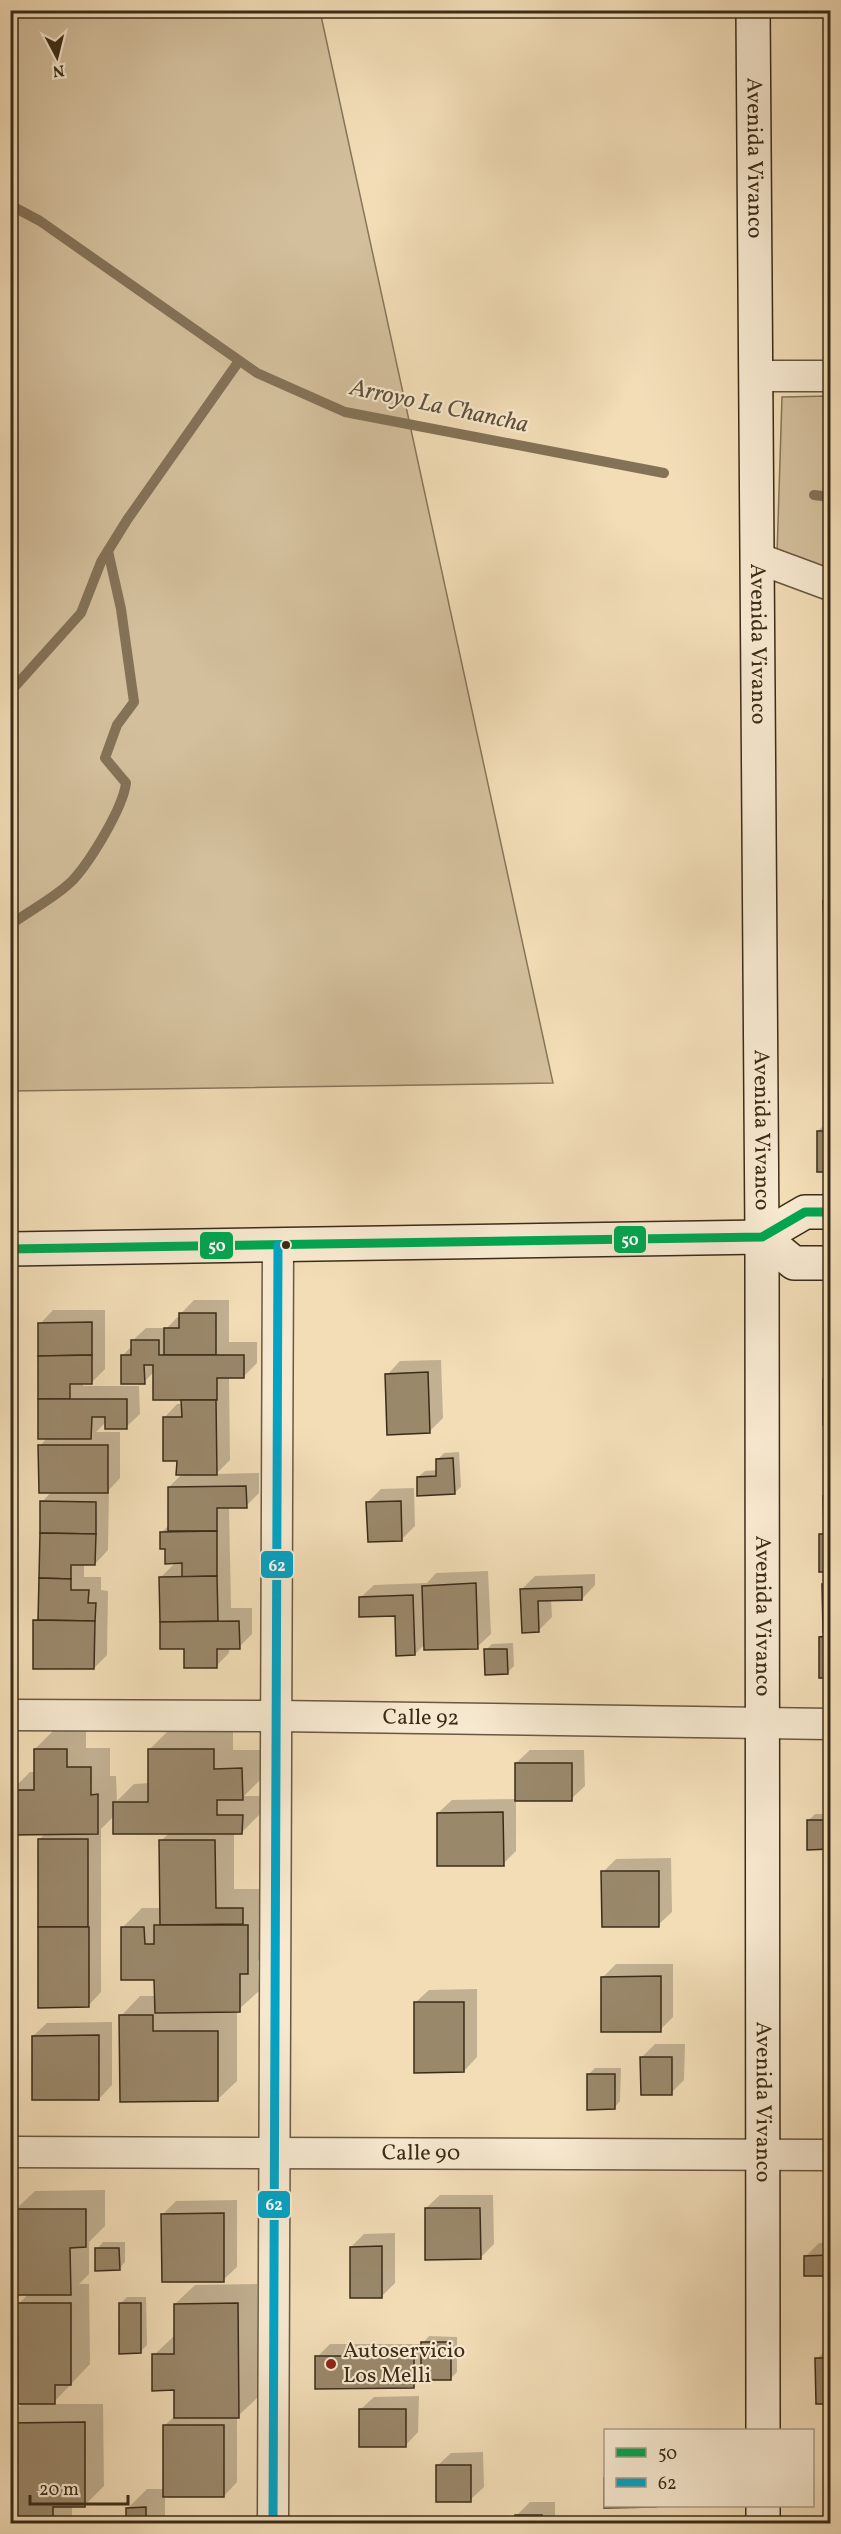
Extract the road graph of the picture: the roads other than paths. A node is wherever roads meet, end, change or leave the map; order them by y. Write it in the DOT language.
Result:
graph roads {
  1 [pos="753,10"];
  2 [pos="756,376"];
  3 [pos="831,376"];
  4 [pos="757,558"];
  5 [pos="831,585"];
  6 [pos="831,1212"];
  7 [pos="762,1237"];
  8 [pos="278,1245"];
  9 [pos="10,1249"];
  10 [pos="831,1263"];
  11 [pos="10,1715"];
  12 [pos="277,1716"];
  13 [pos="761,1724"];
  14 [pos="831,1724"];
  15 [pos="10,2152"];
  16 [pos="275,2152"];
  17 [pos="763,2154"];
  18 [pos="831,2155"];
  19 [pos="763,2429"];
  20 [pos="763,2507"];
  21 [pos="273,2523"];
  22 [pos="763,2523"];
  1 -- 2 [label="street, Avenida Vivanco"];
  2 -- 3 [label="street"];
  2 -- 4 [label="street, Avenida Vivanco"];
  4 -- 5 [label="street"];
  4 -- 7 [label="street, Avenida Vivanco"];
  6 -- 7 [label="street"];
  7 -- 8 [label="street"];
  7 -- 10 [label="street"];
  7 -- 13 [label="street, Avenida Vivanco"];
  8 -- 9 [label="street"];
  8 -- 12 [label="street"];
  11 -- 12 [label="street, Calle 92"];
  12 -- 13 [label="street, Calle 92"];
  12 -- 16 [label="street"];
  13 -- 14 [label="street, Calle 92"];
  13 -- 17 [label="street, Avenida Vivanco"];
  15 -- 16 [label="street, Calle 90"];
  16 -- 17 [label="street, Calle 90"];
  16 -- 21 [label="street"];
  17 -- 18 [label="street, Calle 90"];
  17 -- 19 [label="street, Avenida Vivanco"];
  20 -- 22 [label="street"];
}
